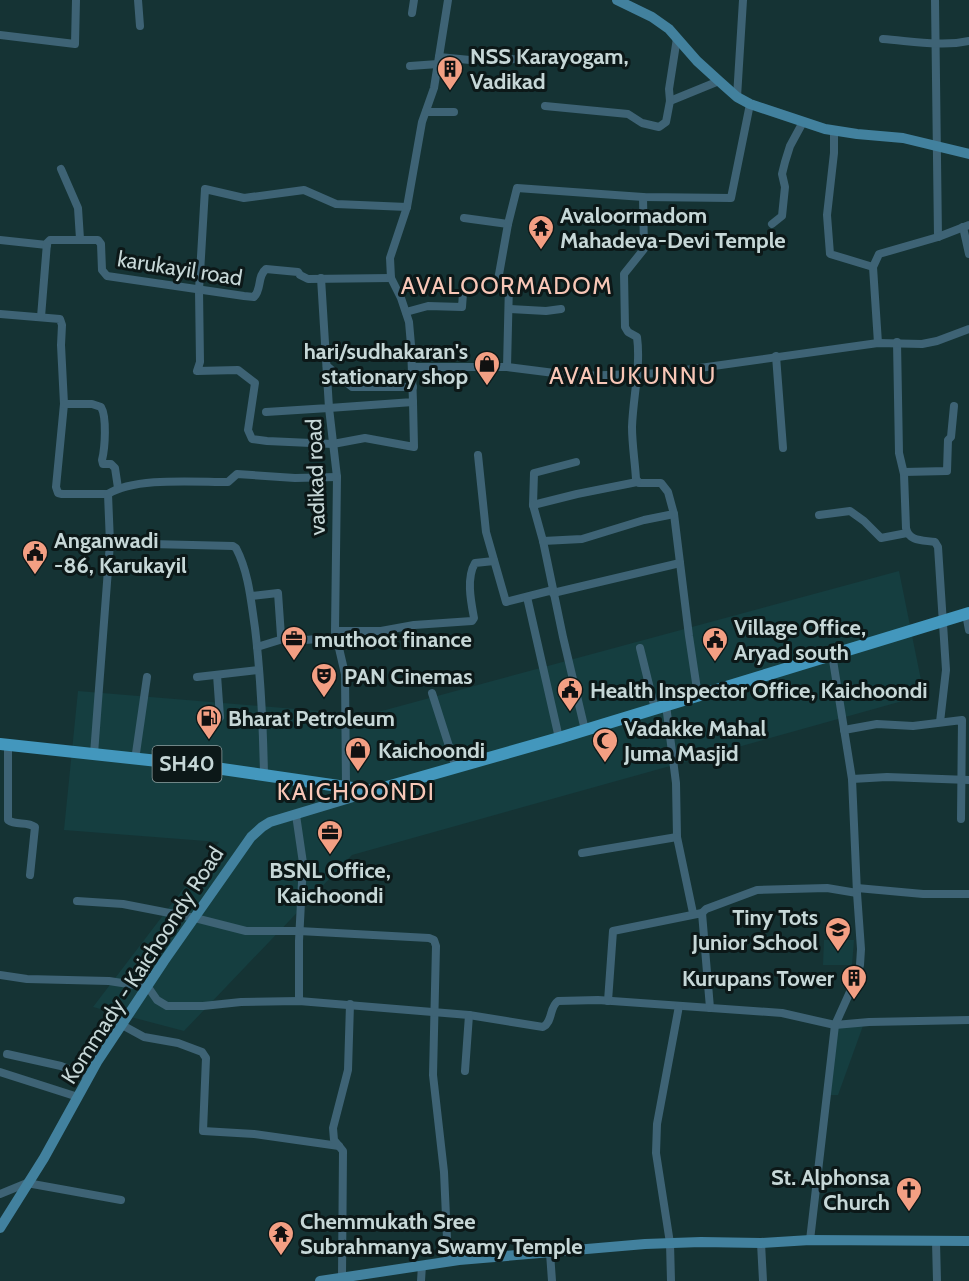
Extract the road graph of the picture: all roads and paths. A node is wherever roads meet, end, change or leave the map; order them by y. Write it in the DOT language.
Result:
graph roads {
  1 [pos="76,0"];
  2 [pos="138,0"];
  3 [pos="414,0"];
  4 [pos="448,0"];
  5 [pos="617,0"];
  6 [pos="742,0"];
  7 [pos="934,0"];
  8 [pos="412,13"];
  9 [pos="140,26"];
  10 [pos="0,35"];
  11 [pos="677,38"];
  12 [pos="883,39"];
  13 [pos="969,41"];
  14 [pos="935,43"];
  15 [pos="526,59"];
  16 [pos="438,61"];
  17 [pos="410,66"];
  18 [pos="718,81"];
  19 [pos="737,97"];
  20 [pos="670,101"];
  21 [pos="750,104"];
  22 [pos="545,106"];
  23 [pos="426,112"];
  24 [pos="454,112"];
  25 [pos="803,122"];
  26 [pos="834,130"];
  27 [pos="937,146"];
  28 [pos="969,154"];
  29 [pos="61,169"];
  30 [pos="643,197"];
  31 [pos="407,207"];
  32 [pos="464,218"];
  33 [pos="508,224"];
  34 [pos="772,224"];
  35 [pos="966,226"];
  36 [pos="938,237"];
  37 [pos="80,239"];
  38 [pos="0,240"];
  39 [pos="46,245"];
  40 [pos="969,254"];
  41 [pos="873,267"];
  42 [pos="321,278"];
  43 [pos="391,278"];
  44 [pos="199,290"];
  45 [pos="463,293"];
  46 [pos="510,309"];
  47 [pos="561,309"];
  48 [pos="406,312"];
  49 [pos="0,314"];
  50 [pos="41,317"];
  51 [pos="969,329"];
  52 [pos="897,342"];
  53 [pos="878,343"];
  54 [pos="776,356"];
  55 [pos="327,366"];
  56 [pos="412,367"];
  57 [pos="507,367"];
  58 [pos="636,375"];
  59 [pos="413,387"];
  60 [pos="413,402"];
  61 [pos="64,404"];
  62 [pos="954,406"];
  63 [pos="330,408"];
  64 [pos="266,412"];
  65 [pos="333,444"];
  66 [pos="783,448"];
  67 [pos="478,455"];
  68 [pos="576,462"];
  69 [pos="904,472"];
  70 [pos="336,477"];
  71 [pos="637,482"];
  72 [pos="118,488"];
  73 [pos="108,494"];
  74 [pos="534,505"];
  75 [pos="674,514"];
  76 [pos="819,515"];
  77 [pos="907,533"];
  78 [pos="543,541"];
  79 [pos="110,543"];
  80 [pos="494,561"];
  81 [pos="680,563"];
  82 [pos="553,592"];
  83 [pos="251,596"];
  84 [pos="527,597"];
  85 [pos="967,613"];
  86 [pos="942,622"];
  87 [pos="969,630"];
  88 [pos="336,635"];
  89 [pos="283,639"];
  90 [pos="257,647"];
  91 [pos="640,648"];
  92 [pos="831,654"];
  93 [pos="259,670"];
  94 [pos="217,675"];
  95 [pos="147,677"];
  96 [pos="196,677"];
  97 [pos="432,693"];
  98 [pos="698,696"];
  99 [pos="660,707"];
  100 [pos="220,717"];
  101 [pos="940,722"];
  102 [pos="585,730"];
  103 [pos="844,730"];
  104 [pos="559,738"];
  105 [pos="4,745"];
  106 [pos="94,754"];
  107 [pos="135,760"];
  108 [pos="456,768"];
  109 [pos="264,775"];
  110 [pos="852,779"];
  111 [pos="966,780"];
  112 [pos="346,787"];
  113 [pos="373,791"];
  114 [pos="296,815"];
  115 [pos="961,819"];
  116 [pos="677,837"];
  117 [pos="582,853"];
  118 [pos="30,875"];
  119 [pos="857,890"];
  120 [pos="969,894"];
  121 [pos="77,902"];
  122 [pos="693,913"];
  123 [pos="702,913"];
  124 [pos="195,918"];
  125 [pos="299,931"];
  126 [pos="0,975"];
  127 [pos="148,987"];
  128 [pos="299,1001"];
  129 [pos="608,1001"];
  130 [pos="350,1004"];
  131 [pos="680,1006"];
  132 [pos="710,1008"];
  133 [pos="433,1012"];
  134 [pos="469,1015"];
  135 [pos="969,1020"];
  136 [pos="122,1024"];
  137 [pos="835,1025"];
  138 [pos="7,1054"];
  139 [pos="465,1071"];
  140 [pos="0,1072"];
  141 [pos="89,1077"];
  142 [pos="78,1097"];
  143 [pos="339,1146"];
  144 [pos="27,1183"];
  145 [pos="0,1194"];
  146 [pos="122,1200"];
  147 [pos="0,1228"];
  148 [pos="810,1240"];
  149 [pos="969,1241"];
  150 [pos="936,1242"];
  151 [pos="670,1243"];
  152 [pos="761,1243"];
  153 [pos="550,1253"];
  154 [pos="448,1262"];
  155 [pos="422,1265"];
  156 [pos="337,1279"];
  157 [pos="320,1281"];
  158 [pos="421,1281"];
  159 [pos="552,1281"];
  160 [pos="671,1281"];
  161 [pos="763,1281"];
  162 [pos="937,1281"];
  1 -- 10 [label="street"];
  2 -- 9 [label="street"];
  3 -- 8 [label="street"];
  4 -- 16 [label="street"];
  5 -- 11 [label="main road"];
  6 -- 19 [label="street"];
  7 -- 14 [label="street"];
  11 -- 18 [label="main road"];
  11 -- 20 [label="street"];
  12 -- 14 [label="street"];
  13 -- 14 [label="street"];
  14 -- 27 [label="street"];
  15 -- 16 [label="street"];
  16 -- 17 [label="street"];
  16 -- 23 [label="street"];
  18 -- 19 [label="main road"];
  18 -- 20 [label="street"];
  19 -- 21 [label="main road"];
  20 -- 22 [label="street"];
  21 -- 25 [label="main road"];
  21 -- 30 [label="street"];
  23 -- 24 [label="street"];
  23 -- 31 [label="street"];
  25 -- 26 [label="main road"];
  25 -- 34 [label="street"];
  26 -- 27 [label="main road"];
  26 -- 41 [label="street"];
  27 -- 28 [label="main road"];
  27 -- 36 [label="street"];
  29 -- 37 [label="street"];
  30 -- 33 [label="street"];
  30 -- 58 [label="street"];
  31 -- 43 [label="street"];
  31 -- 44 [label="street"];
  32 -- 33 [label="street"];
  33 -- 46 [label="street"];
  35 -- 36 [label="street"];
  35 -- 40 [label="street"];
  36 -- 41 [label="street"];
  37 -- 39 [label="street"];
  37 -- 44 [label="street, karukayil road"];
  38 -- 39 [label="street"];
  39 -- 50 [label="street"];
  41 -- 53 [label="street"];
  42 -- 43 [label="street, karukayil road"];
  42 -- 44 [label="street, karukayil road"];
  42 -- 55 [label="street"];
  43 -- 48 [label="street"];
  44 -- 65 [label="street"];
  45 -- 48 [label="street"];
  46 -- 47 [label="street"];
  46 -- 57 [label="street"];
  48 -- 56 [label="street"];
  49 -- 50 [label="street"];
  50 -- 61 [label="street"];
  51 -- 52 [label="street"];
  52 -- 53 [label="street"];
  52 -- 69 [label="street"];
  53 -- 54 [label="street"];
  54 -- 58 [label="street"];
  54 -- 66 [label="street"];
  55 -- 59 [label="street"];
  55 -- 63 [label="street"];
  56 -- 57 [label="street"];
  56 -- 59 [label="street"];
  57 -- 58 [label="street"];
  58 -- 71 [label="street"];
  59 -- 60 [label="street"];
  60 -- 63 [label="street, vadikad road"];
  60 -- 65 [label="street"];
  61 -- 72 [label="street"];
  61 -- 73 [label="street"];
  62 -- 69 [label="street"];
  63 -- 64 [label="street"];
  63 -- 65 [label="street, vadikad road"];
  65 -- 70 [label="street, vadikad road"];
  67 -- 80 [label="street"];
  68 -- 74 [label="street"];
  69 -- 77 [label="street"];
  70 -- 72 [label="street"];
  70 -- 88 [label="street, vadikad road"];
  71 -- 74 [label="street"];
  71 -- 75 [label="street"];
  72 -- 73 [label="street"];
  73 -- 79 [label="street"];
  74 -- 78 [label="street"];
  75 -- 78 [label="street"];
  75 -- 81 [label="street"];
  76 -- 77 [label="street"];
  77 -- 86 [label="street"];
  78 -- 82 [label="street"];
  79 -- 83 [label="street"];
  79 -- 106 [label="street"];
  80 -- 84 [label="street"];
  80 -- 88 [label="street"];
  81 -- 82 [label="street"];
  81 -- 98 [label="street"];
  82 -- 84 [label="street"];
  82 -- 102 [label="street"];
  83 -- 89 [label="street"];
  83 -- 90 [label="street"];
  84 -- 104 [label="street"];
  85 -- 86 [label="main road, SH40"];
  85 -- 87 [label="street"];
  86 -- 92 [label="main road, SH40"];
  86 -- 101 [label="street"];
  88 -- 89 [label="street"];
  88 -- 112 [label="street, vadikad road"];
  89 -- 90 [label="street"];
  90 -- 93 [label="street"];
  91 -- 99 [label="street"];
  92 -- 98 [label="main road, SH40"];
  92 -- 103 [label="street"];
  93 -- 94 [label="street"];
  93 -- 109 [label="street"];
  94 -- 96 [label="street"];
  94 -- 100 [label="street"];
  95 -- 107 [label="street"];
  97 -- 108 [label="street"];
  98 -- 99 [label="main road, SH40"];
  99 -- 102 [label="main road, SH40"];
  99 -- 116 [label="street"];
  101 -- 103 [label="street"];
  101 -- 111 [label="street"];
  102 -- 104 [label="main road, SH40"];
  103 -- 110 [label="street"];
  104 -- 108 [label="main road, SH40"];
  105 -- 106 [label="main road, SH40"];
  105 -- 118 [label="street"];
  106 -- 107 [label="main road, SH40"];
  107 -- 109 [label="main road, SH40"];
  108 -- 113 [label="main road, SH40"];
  109 -- 112 [label="main road, SH40"];
  110 -- 111 [label="street"];
  110 -- 119 [label="street"];
  111 -- 115 [label="street"];
  112 -- 113 [label="main road, SH40"];
  113 -- 114 [label="main road, Kommady - Kaichoondy Road"];
  114 -- 124 [label="main road, Kommady - Kaichoondy Road"];
  114 -- 125 [label="street"];
  116 -- 117 [label="street"];
  116 -- 122 [label="street"];
  119 -- 120 [label="street"];
  119 -- 123 [label="street"];
  119 -- 137 [label="street"];
  121 -- 124 [label="street"];
  122 -- 123 [label="street"];
  122 -- 129 [label="street"];
  123 -- 132 [label="street"];
  124 -- 125 [label="street"];
  124 -- 127 [label="main road, Kommady - Kaichoondy Road"];
  125 -- 128 [label="street"];
  125 -- 133 [label="street"];
  126 -- 127 [label="street"];
  127 -- 128 [label="street"];
  127 -- 136 [label="main road, Kommady - Kaichoondy Road"];
  128 -- 130 [label="street"];
  129 -- 131 [label="street"];
  129 -- 134 [label="street"];
  130 -- 133 [label="street"];
  130 -- 143 [label="street"];
  131 -- 132 [label="street"];
  131 -- 151 [label="street"];
  132 -- 137 [label="street"];
  133 -- 134 [label="street"];
  133 -- 154 [label="street"];
  134 -- 139 [label="street"];
  135 -- 137 [label="street"];
  136 -- 141 [label="main road, Kommady - Kaichoondy Road"];
  136 -- 143 [label="street"];
  137 -- 148 [label="street"];
  138 -- 141 [label="street"];
  140 -- 142 [label="street"];
  141 -- 142 [label="main road, Kommady - Kaichoondy Road"];
  142 -- 144 [label="main road, Kommady - Kaichoondy Road"];
  143 -- 156 [label="street"];
  144 -- 145 [label="street"];
  144 -- 146 [label="street"];
  144 -- 147 [label="main road, Kommady - Kaichoondy Road"];
  148 -- 150 [label="main road"];
  148 -- 152 [label="main road"];
  149 -- 150 [label="main road"];
  150 -- 162 [label="street"];
  151 -- 152 [label="main road"];
  151 -- 153 [label="main road"];
  151 -- 160 [label="street"];
  152 -- 161 [label="street"];
  153 -- 154 [label="main road"];
  153 -- 159 [label="street"];
  154 -- 155 [label="main road"];
  155 -- 156 [label="main road"];
  155 -- 158 [label="street"];
  156 -- 157 [label="main road"];
}
